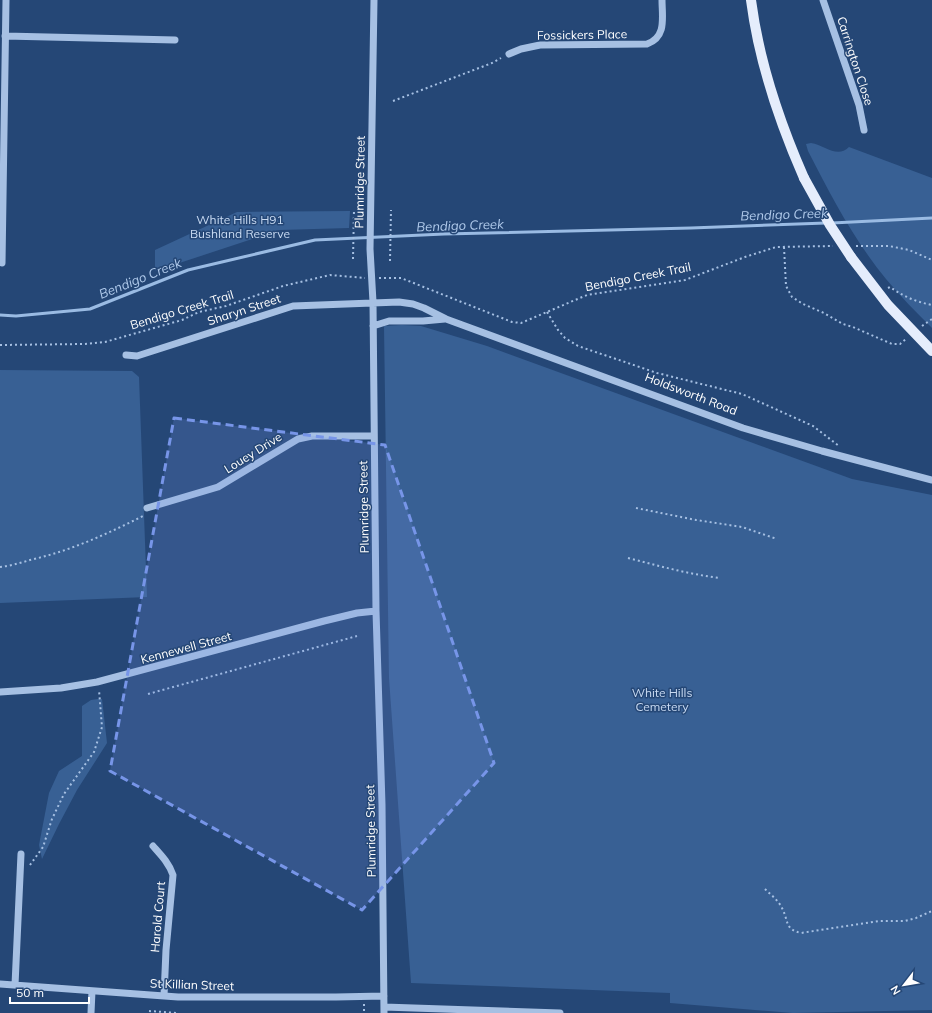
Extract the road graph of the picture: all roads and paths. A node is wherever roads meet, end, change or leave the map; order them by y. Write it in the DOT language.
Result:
graph roads {
  1 [pos="6,0"];
  2 [pos="374,0"];
  3 [pos="662,0"];
  4 [pos="750,0"];
  5 [pos="823,0"];
  6 [pos="5,36"];
  7 [pos="174,40"];
  8 [pos="2,44"];
  9 [pos="509,54"];
  10 [pos="393,101"];
  11 [pos="864,130"];
  12 [pos="354,210"];
  13 [pos="391,210"];
  14 [pos="833,246"];
  15 [pos="849,246"];
  16 [pos="784,247"];
  17 [pos="353,259"];
  18 [pos="932,260"];
  19 [pos="390,261"];
  20 [pos="2,263"];
  21 [pos="367,278"];
  22 [pos="378,278"];
  23 [pos="890,287"];
  24 [pos="373,302"];
  25 [pos="932,305"];
  26 [pos="547,312"];
  27 [pos="446,319"];
  28 [pos="932,319"];
  29 [pos="373,326"];
  30 [pos="921,327"];
  31 [pos="907,338"];
  32 [pos="0,345"];
  33 [pos="932,351"];
  34 [pos="126,356"];
  35 [pos="374,436"];
  36 [pos="841,447"];
  37 [pos="932,480"];
  38 [pos="147,508"];
  39 [pos="636,508"];
  40 [pos="144,515"];
  41 [pos="777,539"];
  42 [pos="628,558"];
  43 [pos="0,567"];
  44 [pos="720,578"];
  45 [pos="376,611"];
  46 [pos="357,636"];
  47 [pos="98,682"];
  48 [pos="0,692"];
  49 [pos="148,694"];
  50 [pos="153,846"];
  51 [pos="21,854"];
  52 [pos="20,867"];
  53 [pos="765,889"];
  54 [pos="932,911"];
  55 [pos="0,984"];
  56 [pos="15,985"];
  57 [pos="92,991"];
  58 [pos="164,996"];
  59 [pos="384,996"];
  60 [pos="364,1004"];
  61 [pos="384,1010"];
  62 [pos="149,1011"];
  63 [pos="91,1013"];
  64 [pos="177,1013"];
  65 [pos="364,1013"];
  66 [pos="560,1013"];
  1 -- 6 [label="street"];
  2 -- 24 [label="street, Plumridge Street"];
  3 -- 9 [label="street, Fossickers Place"];
  4 -- 33 [label="main road, bridge"];
  5 -- 11 [label="street, Carrington Close"];
  6 -- 7 [label="street"];
  6 -- 8 [label="street"];
  8 -- 20 [label="street"];
  9 -- 10 [label="path"];
  12 -- 17 [label="path"];
  13 -- 19 [label="path"];
  14 -- 16 [label="path, Bendigo Creek Trail"];
  15 -- 18 [label="path"];
  16 -- 26 [label="path, Bendigo Creek Trail"];
  16 -- 31 [label="path"];
  21 -- 32 [label="path, Bendigo Creek Trail"];
  22 -- 26 [label="path, Bendigo Creek Trail"];
  23 -- 25 [label="path"];
  24 -- 27 [label="street, Holdsworth Road"];
  24 -- 29 [label="street, Plumridge Street"];
  24 -- 34 [label="street, Sharyn Street"];
  26 -- 36 [label="path"];
  27 -- 29 [label="street, Holdsworth Road"];
  27 -- 37 [label="street, Holdsworth Road"];
  28 -- 30 [label="path"];
  29 -- 35 [label="street, Plumridge Street"];
  35 -- 38 [label="street, Louey Drive"];
  35 -- 45 [label="street, Plumridge Street"];
  39 -- 41 [label="path"];
  40 -- 43 [label="path"];
  42 -- 44 [label="path"];
  45 -- 47 [label="street, Kennewell Street"];
  45 -- 59 [label="street, Plumridge Street"];
  46 -- 49 [label="path"];
  47 -- 48 [label="street, Kennewell Street"];
  47 -- 52 [label="path"];
  50 -- 58 [label="street, Harold Court"];
  51 -- 52 [label="street"];
  52 -- 56 [label="street"];
  53 -- 54 [label="path"];
  55 -- 56 [label="street, St Killian Street"];
  56 -- 57 [label="street, St Killian Street"];
  57 -- 58 [label="street, St Killian Street"];
  57 -- 63 [label="street"];
  58 -- 59 [label="street, St Killian Street"];
  59 -- 61 [label="street, Plumridge Street"];
  60 -- 65 [label="path"];
  61 -- 66 [label="street"];
  62 -- 64 [label="path"];
}
